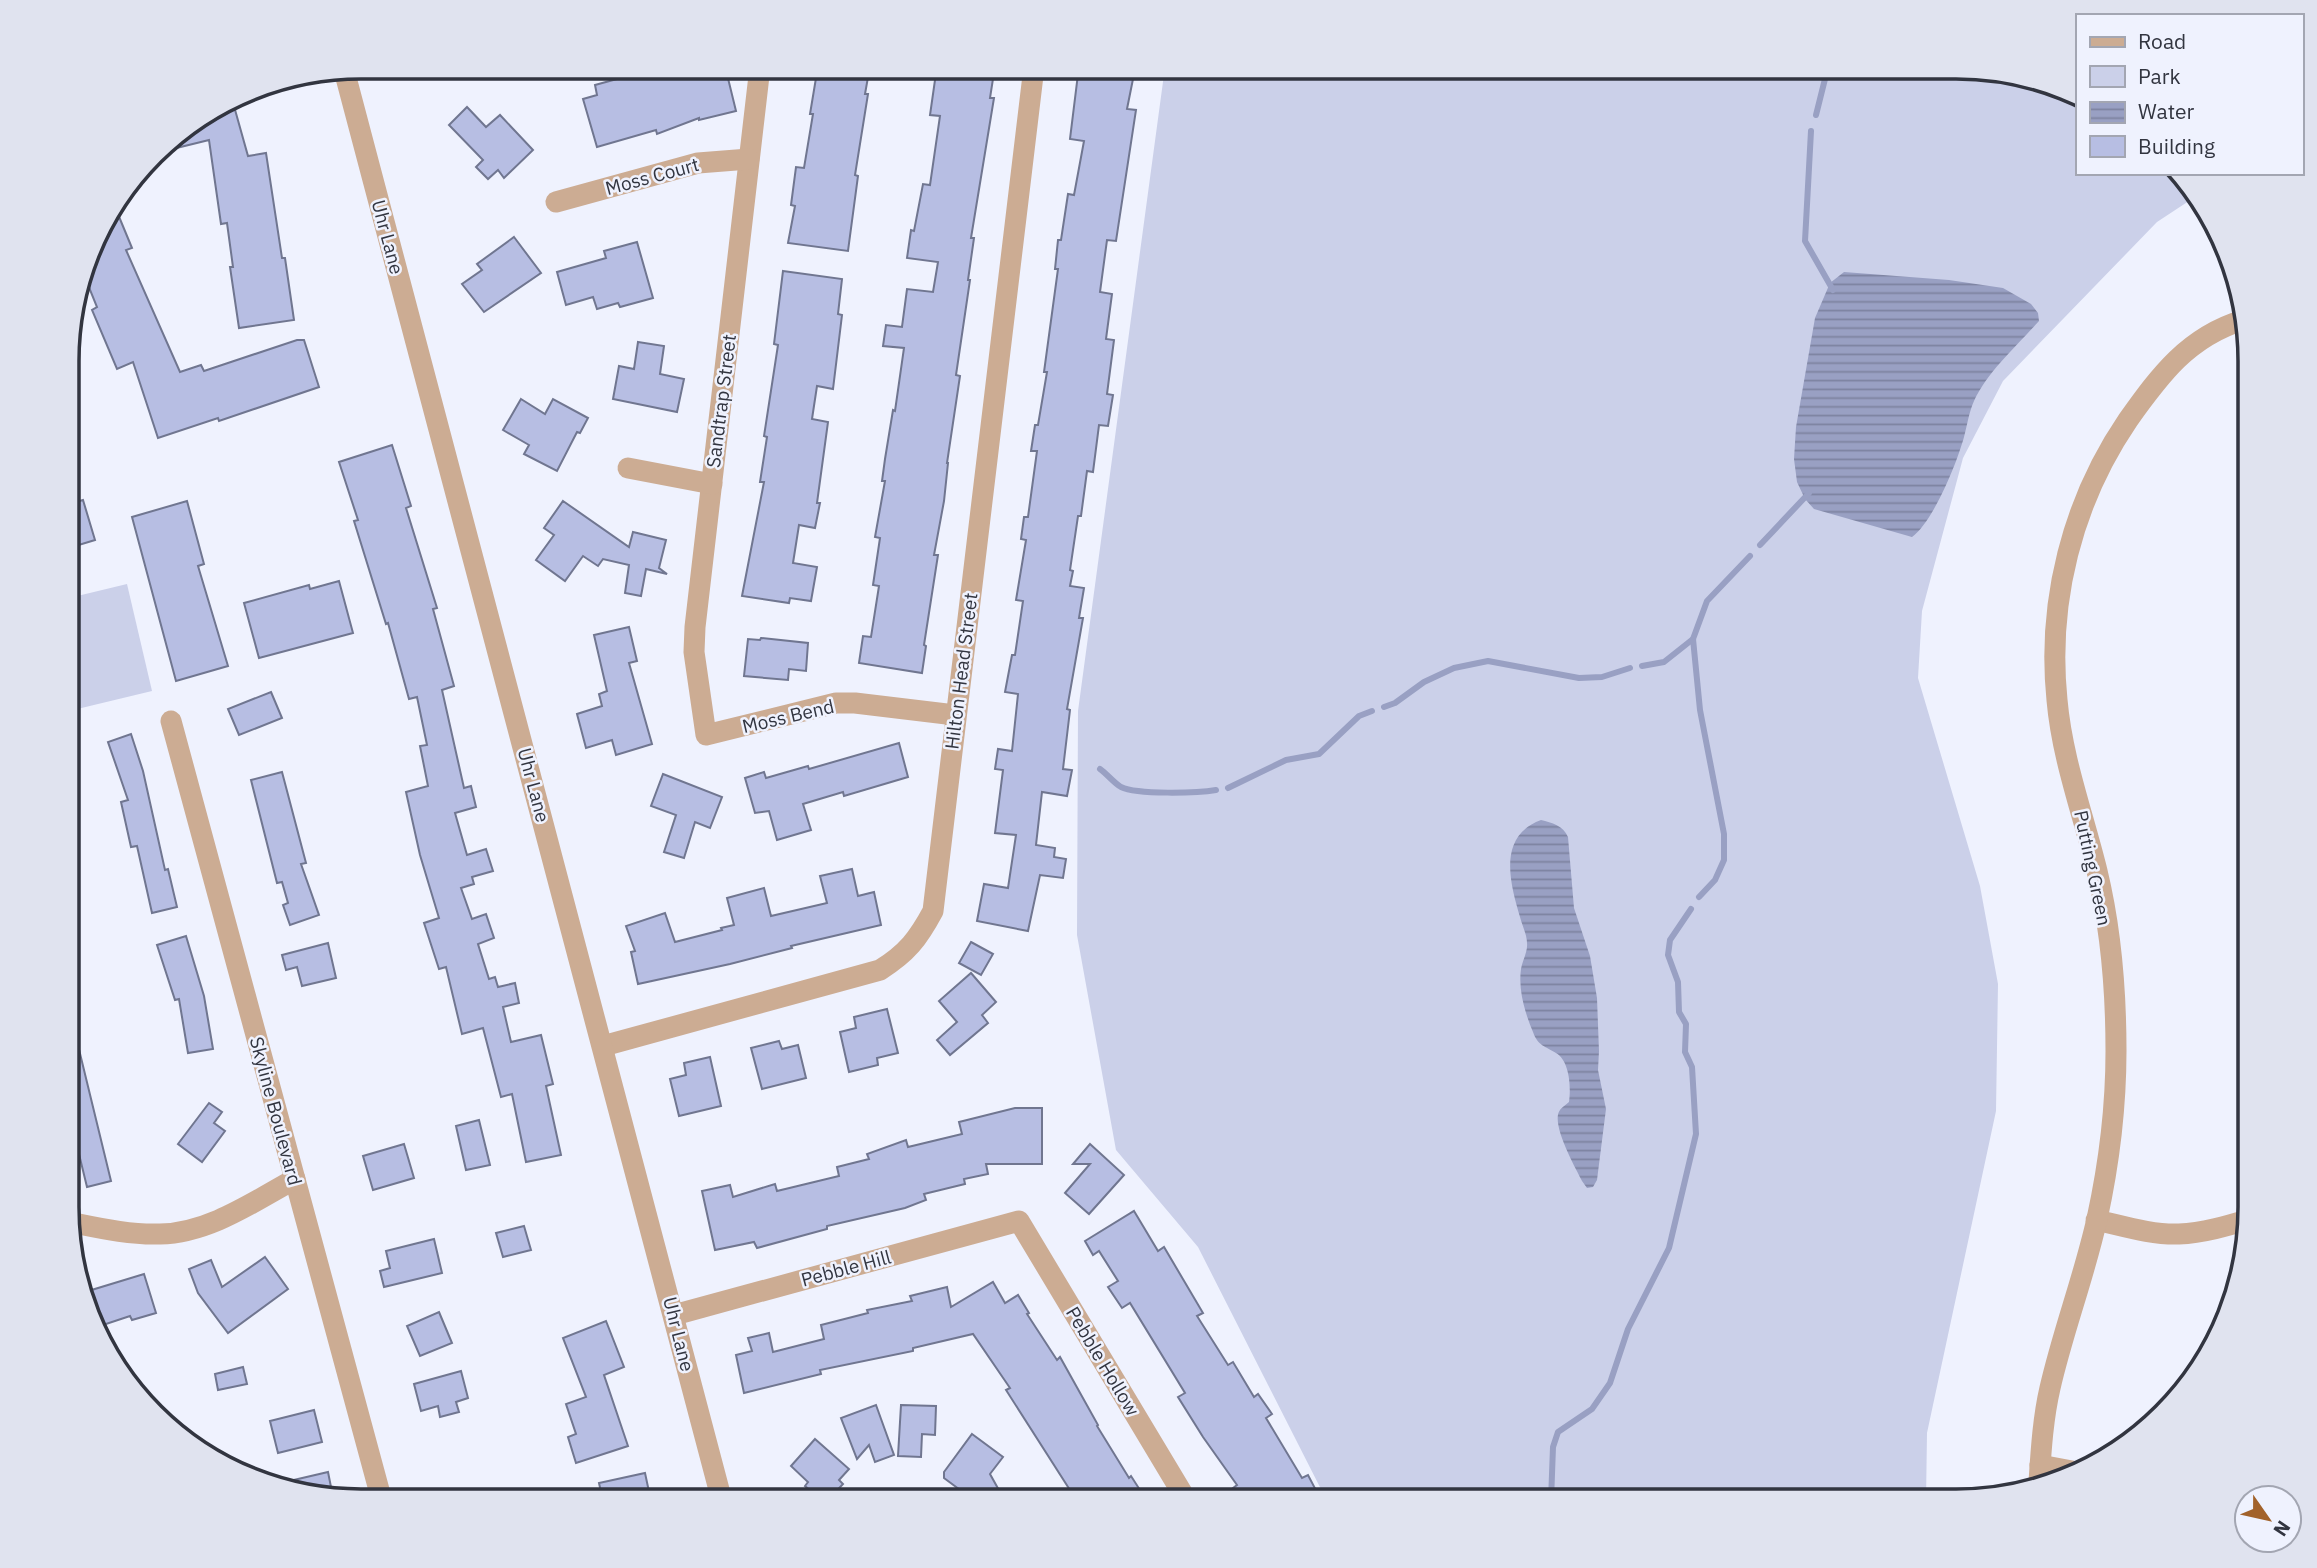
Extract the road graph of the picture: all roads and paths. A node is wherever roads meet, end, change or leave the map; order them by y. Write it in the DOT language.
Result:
graph roads {
  1 [pos="346,79"];
  2 [pos="758,79"];
  3 [pos="1032,79"];
  4 [pos="749,159"];
  5 [pos="556,202"];
  6 [pos="2236,322"];
  7 [pos="628,468"];
  8 [pos="712,484"];
  9 [pos="955,715"];
  10 [pos="171,721"];
  11 [pos="706,735"];
  12 [pos="603,1046"];
  13 [pos="295,1179"];
  14 [pos="2096,1220"];
  15 [pos="1019,1221"];
  16 [pos="2238,1223"];
  17 [pos="79,1224"];
  18 [pos="674,1315"];
  19 [pos="2039,1473"];
  20 [pos="378,1489"];
  21 [pos="719,1489"];
  22 [pos="1180,1489"];
  1 -- 12 [label="street, Uhr Lane"];
  2 -- 4 [label="street, Sandtrap Street"];
  3 -- 9 [label="street, Hilton Head Street"];
  4 -- 5 [label="street, Moss Court"];
  4 -- 8 [label="street, Sandtrap Street"];
  6 -- 14 [label="street, Putting Green"];
  7 -- 8 [label="street"];
  8 -- 11 [label="street, Sandtrap Street"];
  9 -- 11 [label="street, Moss Bend"];
  9 -- 12 [label="street, Hilton Head Street"];
  10 -- 13 [label="street, Skyline Boulevard"];
  12 -- 18 [label="street, Uhr Lane"];
  13 -- 17 [label="street"];
  13 -- 20 [label="street, Skyline Boulevard"];
  14 -- 16 [label="street"];
  14 -- 19 [label="street, Putting Green"];
  15 -- 18 [label="street, Pebble Hill"];
  15 -- 22 [label="street, Pebble Hollow"];
  18 -- 21 [label="street, Uhr Lane"];
}
